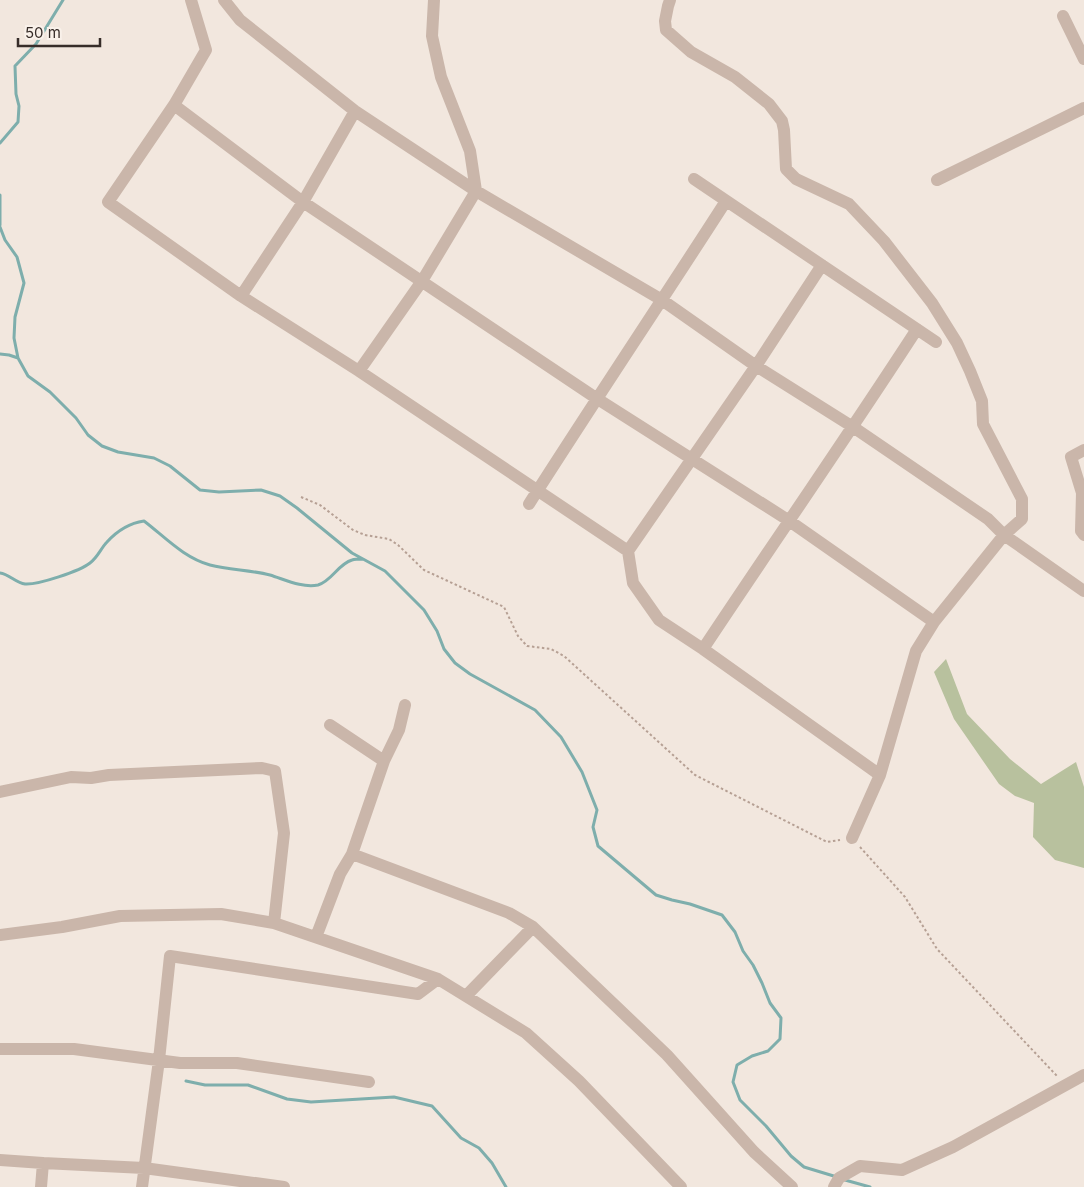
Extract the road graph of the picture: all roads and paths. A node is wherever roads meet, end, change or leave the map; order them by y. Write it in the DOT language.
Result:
graph roads {
  1 [pos="191,0"];
  2 [pos="224,0"];
  3 [pos="434,0"];
  4 [pos="670,0"];
  5 [pos="1063,16"];
  6 [pos="1084,59"];
  7 [pos="174,105"];
  8 [pos="1084,108"];
  9 [pos="355,112"];
  10 [pos="694,179"];
  11 [pos="938,180"];
  12 [pos="476,190"];
  13 [pos="726,201"];
  14 [pos="303,202"];
  15 [pos="822,266"];
  16 [pos="422,281"];
  17 [pos="241,296"];
  18 [pos="662,300"];
  19 [pos="916,329"];
  20 [pos="936,342"];
  21 [pos="756,366"];
  22 [pos="359,370"];
  23 [pos="596,398"];
  24 [pos="853,427"];
  25 [pos="1084,450"];
  26 [pos="692,459"];
  27 [pos="538,489"];
  28 [pos="301,497"];
  29 [pos="529,504"];
  30 [pos="788,520"];
  31 [pos="1004,535"];
  32 [pos="1084,535"];
  33 [pos="628,551"];
  34 [pos="1084,591"];
  35 [pos="934,622"];
  36 [pos="703,649"];
  37 [pos="405,705"];
  38 [pos="330,725"];
  39 [pos="384,761"];
  40 [pos="880,775"];
  41 [pos="0,792"];
  42 [pos="852,838"];
  43 [pos="352,854"];
  44 [pos="274,923"];
  45 [pos="533,927"];
  46 [pos="0,935"];
  47 [pos="316,937"];
  48 [pos="438,979"];
  49 [pos="466,996"];
  50 [pos="0,1049"];
  51 [pos="159,1060"];
  52 [pos="1084,1075"];
  53 [pos="369,1082"];
  54 [pos="1066,1086"];
  55 [pos="0,1160"];
  56 [pos="43,1164"];
  57 [pos="144,1168"];
  58 [pos="243,1184"];
  59 [pos="41,1187"];
  60 [pos="142,1187"];
  61 [pos="284,1187"];
  62 [pos="681,1187"];
  63 [pos="792,1187"];
  64 [pos="834,1187"];
  1 -- 7 [label="street"];
  2 -- 9 [label="street"];
  3 -- 12 [label="street"];
  4 -- 31 [label="street"];
  5 -- 6 [label="street"];
  7 -- 14 [label="street"];
  7 -- 17 [label="street"];
  8 -- 11 [label="street"];
  9 -- 12 [label="street"];
  9 -- 14 [label="street"];
  10 -- 13 [label="street"];
  12 -- 16 [label="street"];
  12 -- 18 [label="street"];
  13 -- 15 [label="street"];
  13 -- 18 [label="street"];
  14 -- 16 [label="street"];
  14 -- 17 [label="street"];
  15 -- 19 [label="street"];
  15 -- 21 [label="street"];
  16 -- 22 [label="street"];
  16 -- 23 [label="street"];
  17 -- 22 [label="street"];
  18 -- 21 [label="street"];
  18 -- 23 [label="street"];
  19 -- 20 [label="street"];
  19 -- 24 [label="street"];
  21 -- 24 [label="street"];
  21 -- 26 [label="street"];
  22 -- 27 [label="street"];
  23 -- 26 [label="street"];
  23 -- 27 [label="street"];
  24 -- 30 [label="street"];
  24 -- 31 [label="street"];
  25 -- 32 [label="street"];
  26 -- 30 [label="street"];
  26 -- 33 [label="street"];
  27 -- 29 [label="street"];
  27 -- 33 [label="street"];
  28 -- 42 [label="path"];
  30 -- 35 [label="street"];
  30 -- 36 [label="street"];
  31 -- 34 [label="street"];
  31 -- 35 [label="street"];
  33 -- 36 [label="street"];
  35 -- 40 [label="street"];
  36 -- 40 [label="street"];
  37 -- 39 [label="street"];
  38 -- 39 [label="street"];
  39 -- 43 [label="street"];
  40 -- 42 [label="street"];
  41 -- 44 [label="street"];
  42 -- 54 [label="path"];
  43 -- 45 [label="street"];
  43 -- 47 [label="street"];
  44 -- 46 [label="street"];
  44 -- 47 [label="street"];
  45 -- 49 [label="street"];
  45 -- 63 [label="street"];
  47 -- 48 [label="street"];
  48 -- 49 [label="street"];
  48 -- 51 [label="street"];
  49 -- 62 [label="street"];
  50 -- 51 [label="street"];
  51 -- 53 [label="street"];
  51 -- 57 [label="street"];
  52 -- 54 [label="street"];
  54 -- 64 [label="street"];
  55 -- 56 [label="street"];
  56 -- 57 [label="street"];
  56 -- 59 [label="street"];
  57 -- 58 [label="street"];
  57 -- 60 [label="street"];
  58 -- 61 [label="street"];
}
